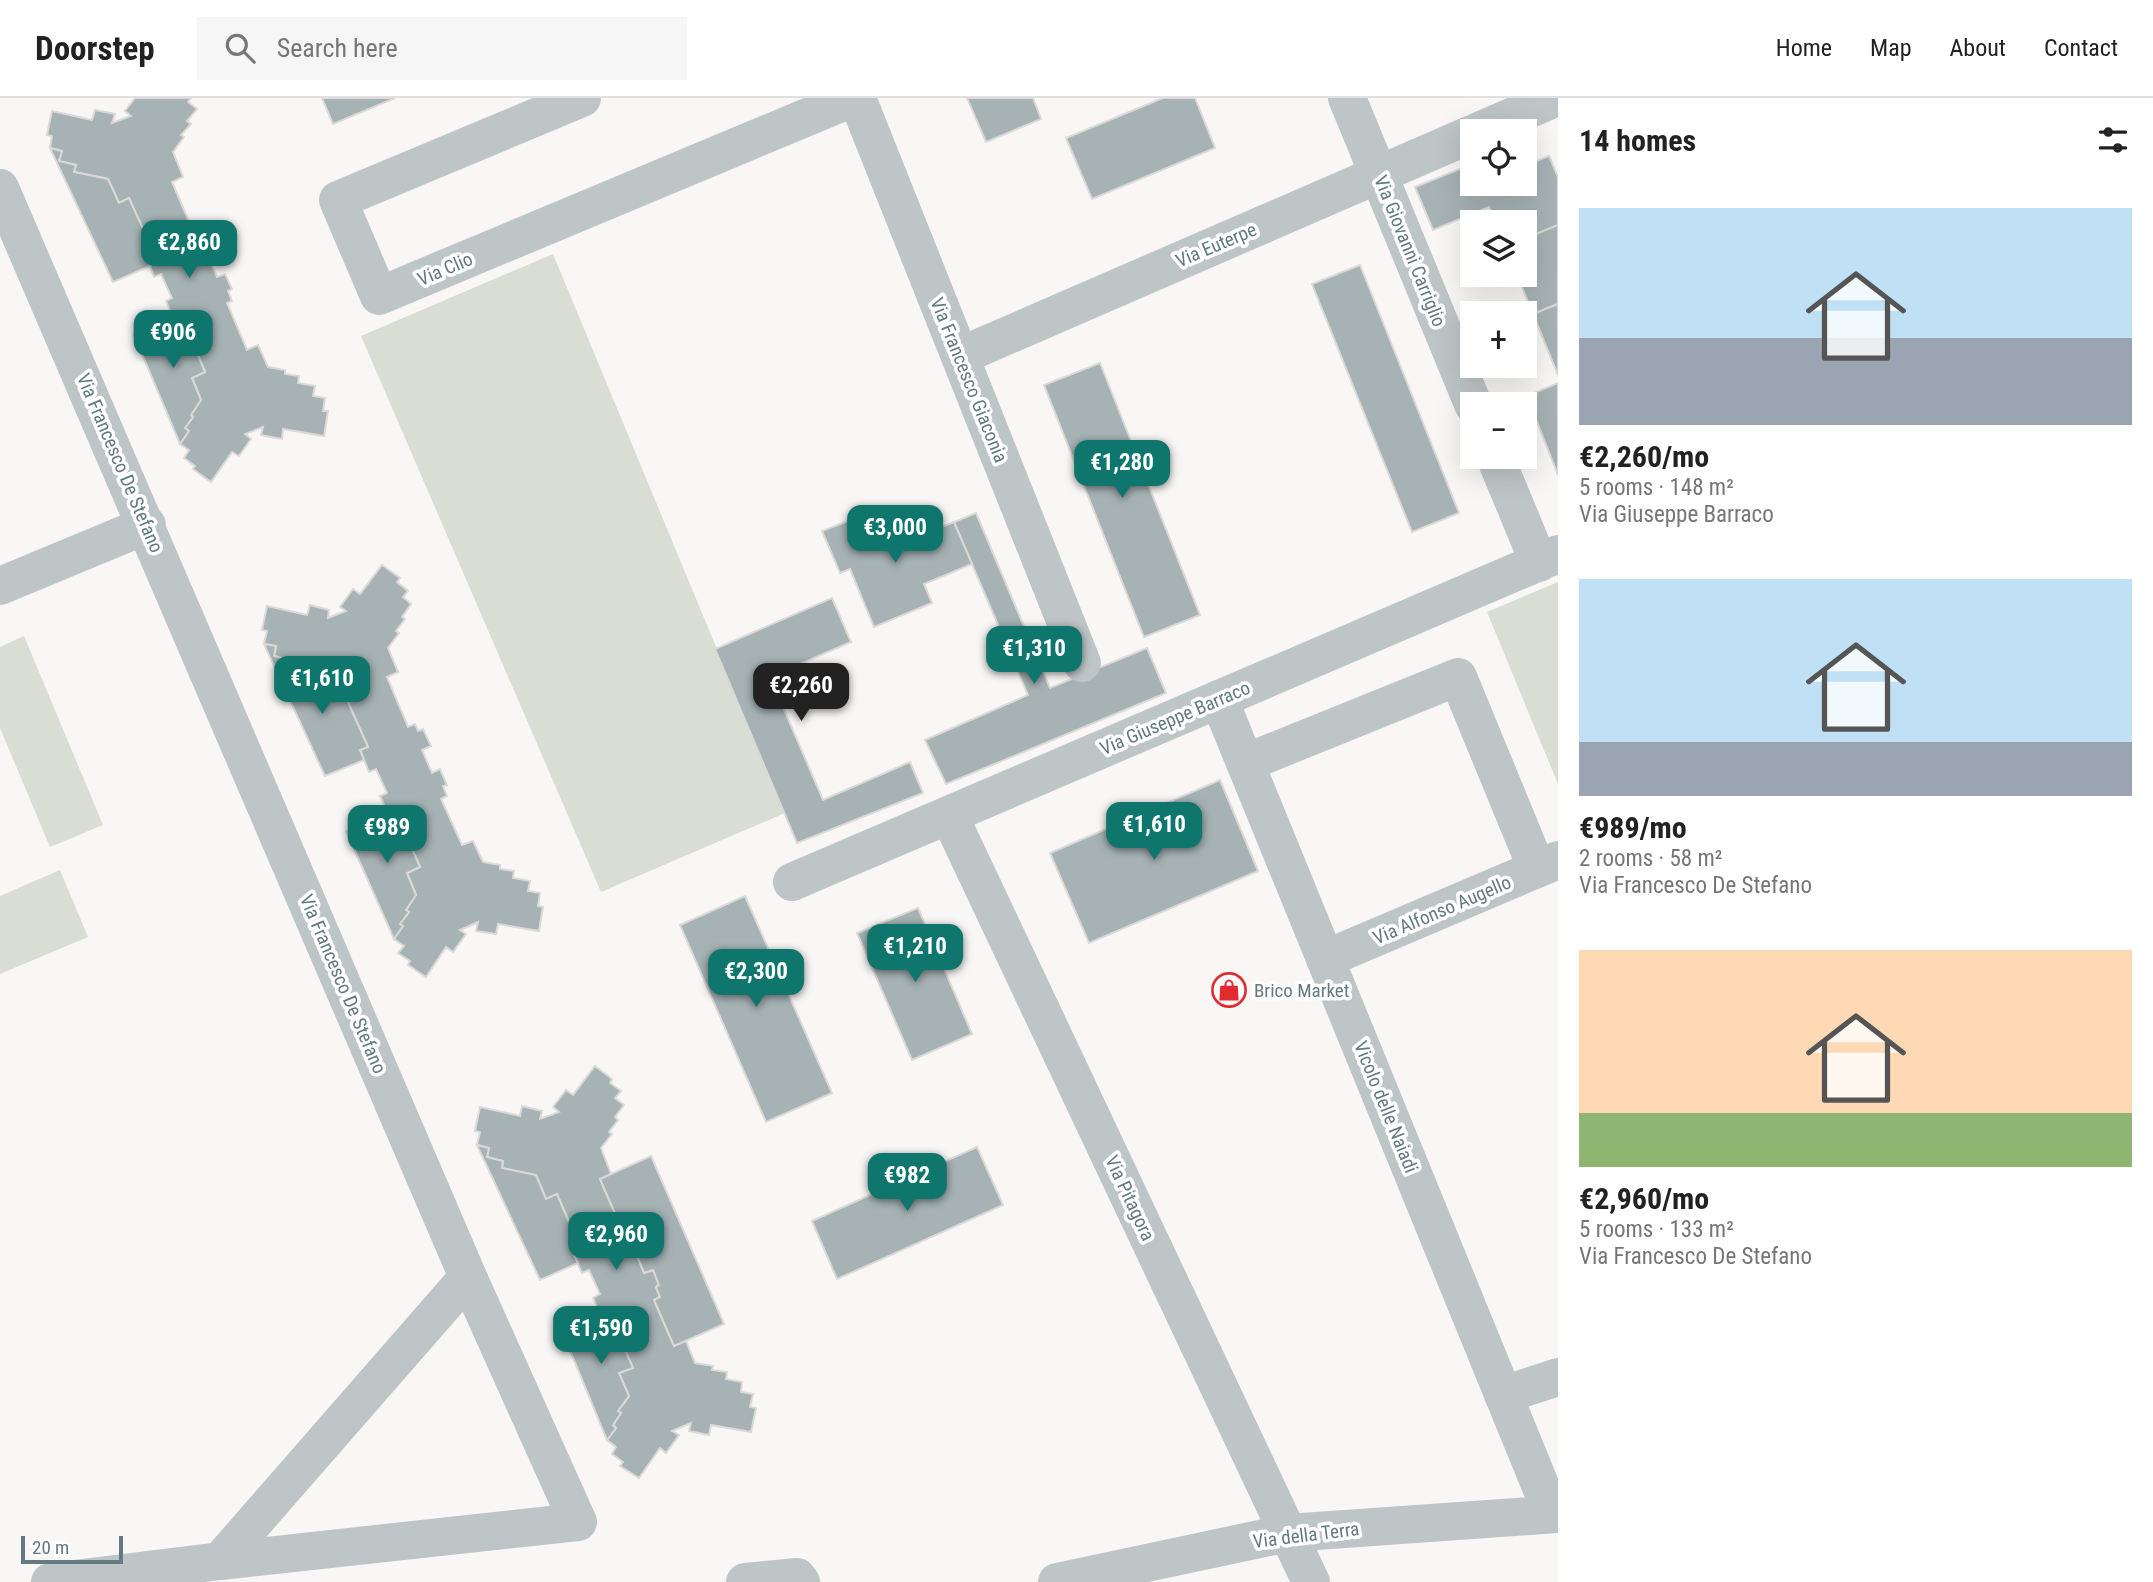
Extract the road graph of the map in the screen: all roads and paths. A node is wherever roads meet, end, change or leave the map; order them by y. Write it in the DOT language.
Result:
graph roads {
  1 [pos="582,98"];
  2 [pos="855,98"];
  3 [pos="1347,98"];
  4 [pos="1555,98"];
  5 [pos="1507,119"];
  6 [pos="1460,139"];
  7 [pos="1379,175"];
  8 [pos="0,188"];
  9 [pos="960,356"];
  10 [pos="1468,392"];
  11 [pos="1501,469"];
  12 [pos="147,525"];
  13 [pos="1548,559"];
  14 [pos="0,586"];
  15 [pos="1082,663"];
  16 [pos="1219,699"];
  17 [pos="1245,763"];
  18 [pos="949,815"];
  19 [pos="1548,865"];
  20 [pos="792,882"];
  21 [pos="1325,959"];
  22 [pos="468,1277"];
  23 [pos="1558,1377"];
  24 [pos="1503,1395"];
  25 [pos="1555,1514"];
  26 [pos="1287,1533"];
  27 [pos="220,1561"];
  28 [pos="73,1581"];
  29 [pos="744,1582"];
  30 [pos="801,1582"];
  31 [pos="1057,1582"];
  32 [pos="1311,1582"];
  1 -- 2 [label="street, Via Clio"];
  2 -- 9 [label="street, Via Francesco Giaconia"];
  3 -- 7 [label="street, Via Giovanni Carriglio"];
  4 -- 5 [label="street"];
  6 -- 7 [label="street, Via Euterpe"];
  7 -- 9 [label="street, Via Euterpe"];
  7 -- 10 [label="street, Via Giovanni Carriglio"];
  8 -- 12 [label="street, Via Francesco De Stefano"];
  9 -- 15 [label="street, Via Francesco Giaconia"];
  11 -- 13 [label="street"];
  12 -- 14 [label="street"];
  12 -- 22 [label="street, Via Francesco De Stefano"];
  13 -- 16 [label="street, Via Giuseppe Barraco"];
  16 -- 17 [label="street, Vicolo delle Naiadi"];
  16 -- 18 [label="street, Via Giuseppe Barraco"];
  17 -- 19 [label="street"];
  17 -- 21 [label="street, Vicolo delle Naiadi"];
  18 -- 20 [label="street, Via Giuseppe Barraco"];
  18 -- 26 [label="street, Via Pitagora"];
  19 -- 21 [label="street, Via Alfonso Augello"];
  21 -- 24 [label="street, Vicolo delle Naiadi"];
  22 -- 27 [label="street"];
  22 -- 27 [label="street, Via Francesco De Stefano"];
  23 -- 24 [label="street"];
  24 -- 25 [label="street, Vicolo delle Naiadi"];
  25 -- 26 [label="street, Via della Terra"];
  26 -- 31 [label="street, Via della Terra"];
  26 -- 32 [label="street, Via Pitagora"];
  27 -- 28 [label="street"];
  29 -- 30 [label="street"];
}
